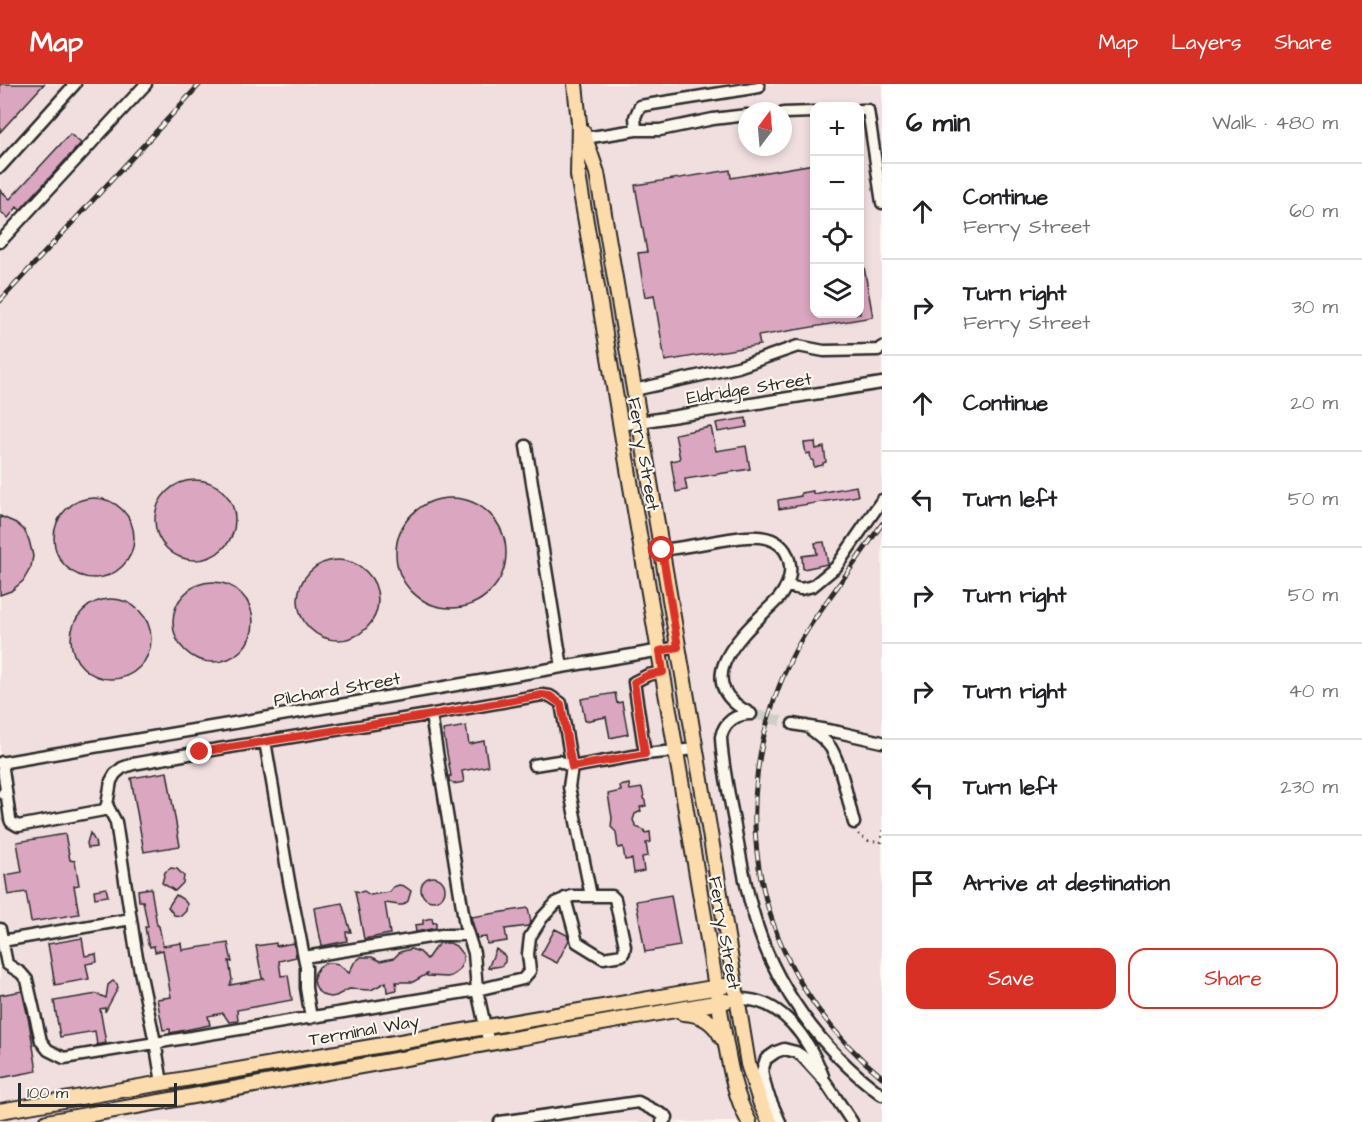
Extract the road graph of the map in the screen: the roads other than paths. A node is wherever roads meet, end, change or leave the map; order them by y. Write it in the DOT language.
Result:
graph roads {
  1 [pos="75,84"];
  2 [pos="146,84"];
  3 [pos="575,84"];
  4 [pos="759,87"];
  5 [pos="864,110"];
  6 [pos="810,112"];
  7 [pos="792,113"];
  8 [pos="738,117"];
  9 [pos="579,123"];
  10 [pos="636,130"];
  11 [pos="585,138"];
  12 [pos="878,148"];
  13 [pos="0,167"];
  14 [pos="882,203"];
  15 [pos="0,242"];
  16 [pos="882,347"];
  17 [pos="882,383"];
  18 [pos="634,390"];
  19 [pos="640,422"];
  20 [pos="621,425"];
  21 [pos="526,446"];
  22 [pos="882,500"];
  23 [pos="662,550"];
  24 [pos="787,586"];
  25 [pos="678,647"];
  26 [pos="660,651"];
  27 [pos="562,667"];
  28 [pos="663,672"];
  29 [pos="431,715"];
  30 [pos="793,724"];
  31 [pos="806,726"];
  32 [pos="265,741"];
  33 [pos="882,742"];
  34 [pos="696,749"];
  35 [pos="676,751"];
  36 [pos="645,754"];
  37 [pos="1,763"];
  38 [pos="534,765"];
  39 [pos="572,767"];
  40 [pos="3,794"];
  41 [pos="107,805"];
  42 [pos="854,823"];
  43 [pos="591,896"];
  44 [pos="565,898"];
  45 [pos="131,920"];
  46 [pos="1,935"];
  47 [pos="468,935"];
  48 [pos="304,957"];
  49 [pos="735,985"];
  50 [pos="716,987"];
  51 [pos="477,990"];
  52 [pos="737,999"];
  53 [pos="718,1002"];
  54 [pos="669,1011"];
  55 [pos="311,1018"];
  56 [pos="485,1027"];
  57 [pos="155,1044"];
  58 [pos="489,1044"];
  59 [pos="726,1045"];
  60 [pos="824,1080"];
  61 [pos="162,1083"];
  62 [pos="882,1095"];
  63 [pos="0,1111"];
  64 [pos="572,1112"];
  65 [pos="667,1120"];
  66 [pos="47,1122"];
  67 [pos="500,1122"];
  68 [pos="562,1122"];
  69 [pos="749,1122"];
  70 [pos="770,1122"];
  71 [pos="780,1122"];
  72 [pos="852,1122"];
  1 -- 13 [label="street"];
  2 -- 15 [label="street"];
  3 -- 9 [label="main road, Ferry Street"];
  4 -- 10 [label="street"];
  5 -- 12 [label="street"];
  6 -- 7 [label="street"];
  8 -- 10 [label="street"];
  9 -- 11 [label="main road, Ferry Street"];
  9 -- 20 [label="main road, Ferry Street"];
  10 -- 11 [label="street"];
  11 -- 18 [label="main road, Ferry Street"];
  12 -- 14 [label="street"];
  16 -- 18 [label="street"];
  17 -- 19 [label="street, Eldridge Street"];
  18 -- 19 [label="main road, Ferry Street"];
  19 -- 20 [label="street, Eldridge Street"];
  19 -- 23 [label="main road, Ferry Street"];
  20 -- 26 [label="main road, Ferry Street"];
  21 -- 27 [label="street"];
  22 -- 24 [label="street"];
  23 -- 24 [label="street"];
  23 -- 25 [label="main road, Ferry Street"];
  24 -- 62 [label="street"];
  25 -- 26 [label="street, Pilchard Street"];
  25 -- 34 [label="main road, Ferry Street"];
  26 -- 27 [label="street, Pilchard Street"];
  26 -- 28 [label="main road, Ferry Street"];
  27 -- 37 [label="street, Pilchard Street"];
  28 -- 35 [label="main road, Ferry Street"];
  28 -- 36 [label="street"];
  29 -- 32 [label="street"];
  29 -- 39 [label="street"];
  29 -- 47 [label="street"];
  30 -- 31 [label="street"];
  31 -- 33 [label="street"];
  31 -- 42 [label="street"];
  32 -- 41 [label="street"];
  32 -- 48 [label="street"];
  34 -- 35 [label="street"];
  34 -- 49 [label="main road, Ferry Street"];
  35 -- 36 [label="street"];
  35 -- 50 [label="main road, Ferry Street"];
  36 -- 39 [label="street"];
  37 -- 40 [label="street"];
  38 -- 39 [label="street"];
  39 -- 43 [label="street"];
  40 -- 41 [label="street"];
  41 -- 45 [label="street"];
  43 -- 44 [label="street"];
  43 -- 44 [label="street"];
  44 -- 51 [label="street"];
  45 -- 46 [label="street"];
  45 -- 57 [label="street"];
  46 -- 57 [label="street"];
  47 -- 48 [label="street"];
  47 -- 51 [label="street"];
  48 -- 55 [label="street"];
  49 -- 50 [label="main road, Terminal Way"];
  49 -- 52 [label="main road, Ferry Street"];
  50 -- 53 [label="main road, Ferry Street"];
  50 -- 56 [label="main road, Terminal Way"];
  51 -- 55 [label="street"];
  51 -- 56 [label="street"];
  52 -- 53 [label="main road, Terminal Way"];
  52 -- 60 [label="street"];
  52 -- 70 [label="main road, Ferry Street"];
  53 -- 54 [label="main road, Terminal Way"];
  53 -- 59 [label="main road"];
  54 -- 58 [label="main road, Terminal Way"];
  54 -- 59 [label="main road"];
  55 -- 57 [label="street"];
  56 -- 58 [label="street"];
  56 -- 61 [label="main road, Terminal Way"];
  57 -- 61 [label="street"];
  58 -- 66 [label="main road, Terminal Way"];
  59 -- 69 [label="main road"];
  60 -- 71 [label="street"];
  60 -- 72 [label="street"];
  61 -- 63 [label="main road, Terminal Way"];
  64 -- 65 [label="street"];
  64 -- 67 [label="street"];
  64 -- 68 [label="street"];
}
